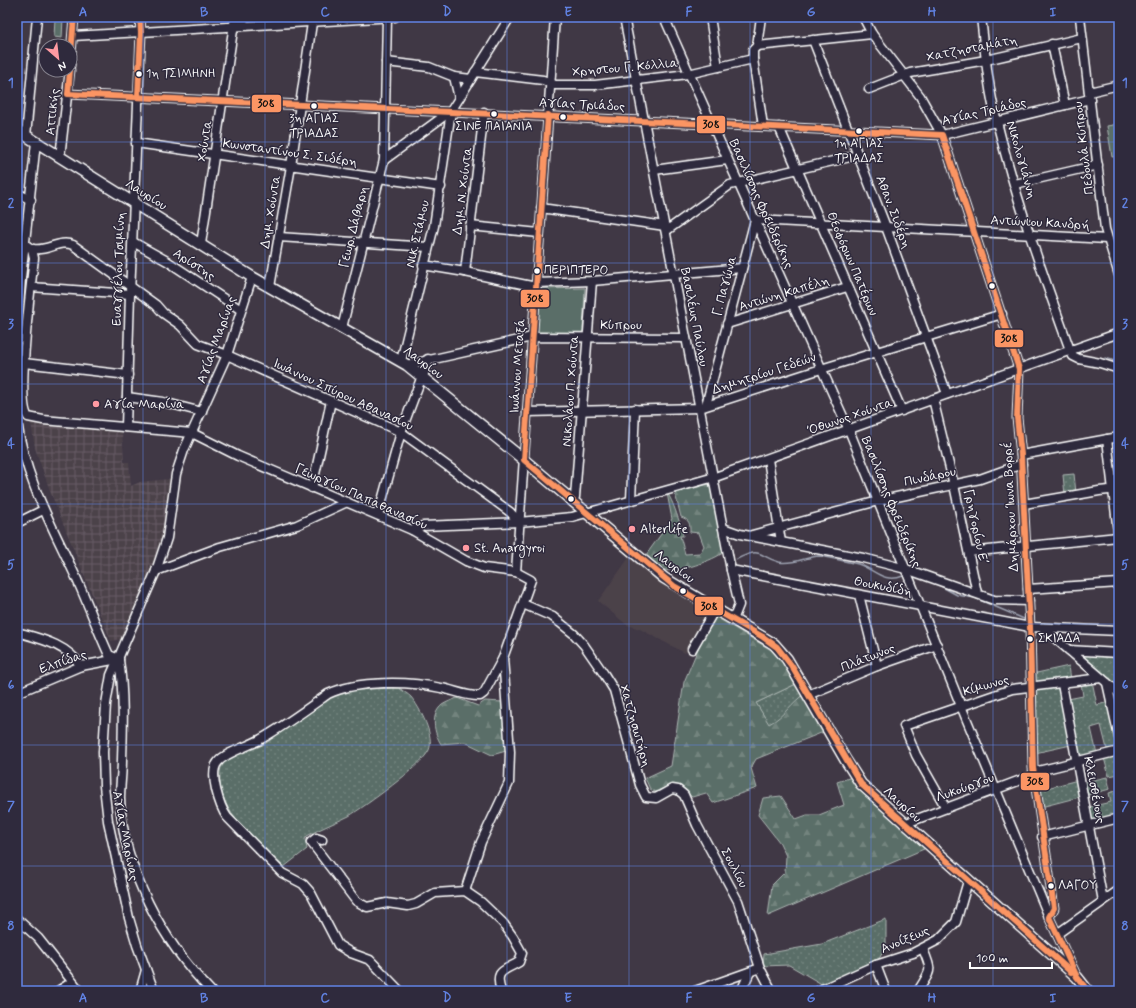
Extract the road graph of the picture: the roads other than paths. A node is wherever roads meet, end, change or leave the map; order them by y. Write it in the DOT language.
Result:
graph roads {
  1 [pos="37,17"];
  2 [pos="74,17"];
  3 [pos="140,17"];
  4 [pos="236,17"];
  5 [pos="246,17"];
  6 [pos="390,17"];
  7 [pos="510,17"];
  8 [pos="555,17"];
  9 [pos="624,17"];
  10 [pos="664,17"];
  11 [pos="710,17"];
  12 [pos="761,17"];
  13 [pos="863,17"];
  14 [pos="981,17"];
  15 [pos="1080,17"];
  16 [pos="288,20"];
  17 [pos="312,23"];
  18 [pos="236,26"];
  19 [pos="141,33"];
  20 [pos="872,34"];
  21 [pos="73,36"];
  22 [pos="1082,38"];
  23 [pos="813,40"];
  24 [pos="1052,44"];
  25 [pos="757,46"];
  26 [pos="753,59"];
  27 [pos="986,60"];
  28 [pos="386,62"];
  29 [pos="718,67"];
  30 [pos="688,74"];
  31 [pos="905,75"];
  32 [pos="473,76"];
  33 [pos="454,77"];
  34 [pos="69,78"];
  35 [pos="636,82"];
  36 [pos="550,83"];
  37 [pos="1119,85"];
  38 [pos="868,90"];
  39 [pos="68,94"];
  40 [pos="138,96"];
  41 [pos="1090,96"];
  42 [pos="459,98"];
  43 [pos="224,100"];
  44 [pos="299,104"];
  45 [pos="1065,105"];
  46 [pos="386,108"];
  47 [pos="451,111"];
  48 [pos="484,112"];
  49 [pos="548,115"];
  50 [pos="644,120"];
  51 [pos="997,121"];
  52 [pos="711,123"];
  53 [pos="763,126"];
  54 [pos="779,127"];
  55 [pos="849,130"];
  56 [pos="21,133"];
  57 [pos="942,135"];
  58 [pos="36,142"];
  59 [pos="136,143"];
  60 [pos="215,155"];
  61 [pos="859,155"];
  62 [pos="60,156"];
  63 [pos="384,160"];
  64 [pos="727,160"];
  65 [pos="1098,165"];
  66 [pos="291,166"];
  67 [pos="797,168"];
  68 [pos="654,170"];
  69 [pos="378,178"];
  70 [pos="737,182"];
  71 [pos="1015,184"];
  72 [pos="440,187"];
  73 [pos="17,193"];
  74 [pos="31,200"];
  75 [pos="134,202"];
  76 [pos="541,208"];
  77 [pos="755,220"];
  78 [pos="822,224"];
  79 [pos="470,226"];
  80 [pos="886,227"];
  81 [pos="665,229"];
  82 [pos="975,232"];
  83 [pos="539,233"];
  84 [pos="1030,235"];
  85 [pos="280,237"];
  86 [pos="17,238"];
  87 [pos="1107,239"];
  88 [pos="133,242"];
  89 [pos="363,242"];
  90 [pos="201,244"];
  91 [pos="29,247"];
  92 [pos="428,247"];
  93 [pos="23,261"];
  94 [pos="423,266"];
  95 [pos="742,268"];
  96 [pos="17,271"];
  97 [pos="465,272"];
  98 [pos="674,274"];
  99 [pos="1119,275"];
  100 [pos="252,277"];
  101 [pos="592,281"];
  102 [pos="130,285"];
  103 [pos="536,285"];
  104 [pos="31,287"];
  105 [pos="270,287"];
  106 [pos="847,287"];
  107 [pos="130,294"];
  108 [pos="792,304"];
  109 [pos="241,310"];
  110 [pos="1002,314"];
  111 [pos="727,324"];
  112 [pos="342,328"];
  113 [pos="1119,333"];
  114 [pos="532,337"];
  115 [pos="587,337"];
  116 [pos="927,337"];
  117 [pos="686,338"];
  118 [pos="17,339"];
  119 [pos="1070,350"];
  120 [pos="876,352"];
  121 [pos="227,355"];
  122 [pos="428,360"];
  123 [pos="24,363"];
  124 [pos="404,363"];
  125 [pos="821,369"];
  126 [pos="1019,369"];
  127 [pos="1119,369"];
  128 [pos="128,375"];
  129 [pos="422,376"];
  130 [pos="947,394"];
  131 [pos="127,397"];
  132 [pos="933,399"];
  133 [pos="331,401"];
  134 [pos="703,406"];
  135 [pos="635,409"];
  136 [pos="582,410"];
  137 [pos="902,411"];
  138 [pos="202,412"];
  139 [pos="527,412"];
  140 [pos="17,420"];
  141 [pos="126,427"];
  142 [pos="849,430"];
  143 [pos="401,432"];
  144 [pos="192,433"];
  145 [pos="1119,437"];
  146 [pos="1107,440"];
  147 [pos="1021,455"];
  148 [pos="768,459"];
  149 [pos="524,460"];
  150 [pos="1022,464"];
  151 [pos="713,478"];
  152 [pos="954,485"];
  153 [pos="312,488"];
  154 [pos="1116,489"];
  155 [pos="631,500"];
  156 [pos="572,501"];
  157 [pos="878,501"];
  158 [pos="348,502"];
  159 [pos="1024,504"];
  160 [pos="43,510"];
  161 [pos="586,513"];
  162 [pos="378,515"];
  163 [pos="519,522"];
  164 [pos="17,523"];
  165 [pos="778,527"];
  166 [pos="723,528"];
  167 [pos="412,530"];
  168 [pos="749,535"];
  169 [pos="1118,538"];
  170 [pos="781,542"];
  171 [pos="1119,542"];
  172 [pos="1025,546"];
  173 [pos="969,552"];
  174 [pos="906,569"];
  175 [pos="156,570"];
  176 [pos="731,570"];
  177 [pos="516,572"];
  178 [pos="1119,583"];
  179 [pos="1028,589"];
  180 [pos="977,593"];
  181 [pos="860,595"];
  182 [pos="1029,601"];
  183 [pos="523,604"];
  184 [pos="921,607"];
  185 [pos="715,609"];
  186 [pos="733,620"];
  187 [pos="1030,627"];
  188 [pos="1043,628"];
  189 [pos="1119,631"];
  190 [pos="17,632"];
  191 [pos="937,645"];
  192 [pos="692,649"];
  193 [pos="1069,650"];
  194 [pos="1119,654"];
  195 [pos="503,658"];
  196 [pos="119,659"];
  197 [pos="81,666"];
  198 [pos="878,666"];
  199 [pos="1104,680"];
  200 [pos="1062,684"];
  201 [pos="1031,687"];
  202 [pos="17,693"];
  203 [pos="1119,693"];
  204 [pos="808,695"];
  205 [pos="961,706"];
  206 [pos="1119,737"];
  207 [pos="1119,751"];
  208 [pos="1077,761"];
  209 [pos="1034,774"];
  210 [pos="996,790"];
  211 [pos="648,799"];
  212 [pos="946,808"];
  213 [pos="1119,818"];
  214 [pos="904,824"];
  215 [pos="1089,826"];
  216 [pos="1042,837"];
  217 [pos="322,840"];
  218 [pos="968,881"];
  219 [pos="465,890"];
  220 [pos="1119,890"];
  221 [pos="1103,901"];
  222 [pos="1049,917"];
  223 [pos="17,919"];
  224 [pos="1058,936"];
  225 [pos="923,949"];
  226 [pos="1052,955"];
  227 [pos="876,965"];
  228 [pos="760,968"];
  229 [pos="146,970"];
  230 [pos="750,972"];
  231 [pos="1077,977"];
  232 [pos="72,982"];
  233 [pos="829,989"];
  234 [pos="58,991"];
  235 [pos="80,991"];
  236 [pos="140,991"];
  237 [pos="154,991"];
  238 [pos="211,991"];
  239 [pos="400,991"];
  240 [pos="502,991"];
  241 [pos="695,991"];
  242 [pos="741,991"];
  243 [pos="772,991"];
  244 [pos="818,991"];
  245 [pos="886,991"];
  246 [pos="918,991"];
  247 [pos="1088,991"];
  1 -- 56 [label="street, Αττικής"];
  2 -- 21 [label="street"];
  3 -- 19 [label="street, Ευαγγέλου Τσιμίνη"];
  4 -- 18 [label="street, Χούντα"];
  5 -- 18 [label="street"];
  6 -- 17 [label="street"];
  6 -- 28 [label="street, Γεωρ. Δάβαρη"];
  7 -- 32 [label="street"];
  8 -- 36 [label="street, Ιωάννου Μεταξά"];
  9 -- 35 [label="street, Βασιλέως Παύλου"];
  10 -- 30 [label="street, Βασιλίσσης Φρειδερίκης"];
  11 -- 29 [label="street"];
  12 -- 25 [label="street"];
  13 -- 20 [label="street, Δημάρχου Ίωνα Βορρέ"];
  14 -- 27 [label="street, Νικολογιάννη"];
  15 -- 22 [label="street, Πεδουλά Κύπρου"];
  16 -- 17 [label="street"];
  16 -- 18 [label="street"];
  17 -- 44 [label="street, Δημ. Χούντα"];
  18 -- 19 [label="street"];
  18 -- 43 [label="street, Χούντα"];
  19 -- 21 [label="street"];
  19 -- 40 [label="street, Ευαγγέλου Τσιμίνη"];
  20 -- 23 [label="street"];
  20 -- 31 [label="street, Δημάρχου Ίωνα Βορρέ"];
  22 -- 24 [label="street, Χατζησταμάτη"];
  22 -- 41 [label="street, Πεδουλά Κύπρου"];
  23 -- 25 [label="street"];
  23 -- 55 [label="street, Αθαν. Σιδέρη"];
  24 -- 27 [label="street, Χατζησταμάτη"];
  24 -- 45 [label="street"];
  25 -- 26 [label="street"];
  26 -- 29 [label="street, Χρηστου Γ. Κόλλια"];
  26 -- 53 [label="street"];
  27 -- 31 [label="street, Χατζησταμάτη"];
  27 -- 51 [label="street, Νικολογιάννη"];
  28 -- 33 [label="street, Χρηστου Γ. Κόλλια"];
  28 -- 46 [label="street, Γεωρ. Δάβαρη"];
  29 -- 30 [label="street, Χρηστου Γ. Κόλλια"];
  30 -- 35 [label="street, Χρηστου Γ. Κόλλια"];
  30 -- 52 [label="street, Βασιλίσσης Φρειδερίκης"];
  31 -- 38 [label="street, Χατζησταμάτη"];
  31 -- 57 [label="street, Δημάρχου Ίωνα Βορρέ"];
  32 -- 33 [label="street, Χρηστου Γ. Κόλλια"];
  32 -- 36 [label="street, Χρηστου Γ. Κόλλια"];
  32 -- 42 [label="street"];
  33 -- 42 [label="street"];
  34 -- 39 [label="street, Αττικής"];
  35 -- 36 [label="street, Χρηστου Γ. Κόλλια"];
  35 -- 50 [label="street, Βασιλέως Παύλου"];
  36 -- 49 [label="street, Ιωάννου Μεταξά"];
  37 -- 41 [label="street, Αγίας Τριάδος"];
  39 -- 40 [label="street, Αγίας Τριάδος"];
  39 -- 62 [label="street, Αττικής"];
  40 -- 43 [label="street, Αγίας Τριάδος"];
  40 -- 59 [label="street, Ευαγγέλου Τσιμίνη"];
  41 -- 45 [label="street, Αγίας Τριάδος"];
  41 -- 65 [label="street, Πεδουλά Κύπρου"];
  42 -- 47 [label="street"];
  43 -- 44 [label="street, Αγίας Τριάδος"];
  43 -- 60 [label="street, Χούντα"];
  44 -- 46 [label="street, Αγίας Τριάδος"];
  44 -- 66 [label="street, Δημ. Χούντα"];
  45 -- 51 [label="street, Αγίας Τριάδος"];
  46 -- 47 [label="street, Αγίας Τριάδος"];
  46 -- 63 [label="street, Γεωρ. Δάβαρη"];
  47 -- 48 [label="street, Αγίας Τριάδος"];
  47 -- 63 [label="street"];
  47 -- 72 [label="street, Νικ. Στάμου"];
  48 -- 49 [label="street, Αγίας Τριάδος"];
  48 -- 79 [label="street, Δημ. Ν. Χούντα"];
  49 -- 50 [label="street, Αγίας Τριάδος"];
  49 -- 76 [label="street, Ιωάννου Μεταξά"];
  50 -- 52 [label="street, Αγίας Τριάδος"];
  50 -- 68 [label="street, Βασιλέως Παύλου"];
  51 -- 57 [label="street, Αγίας Τριάδος"];
  51 -- 71 [label="street, Νικολογιάννη"];
  52 -- 53 [label="street, Αγίας Τριάδος"];
  52 -- 64 [label="street, Βασιλίσσης Φρειδερίκης"];
  53 -- 54 [label="street, Αγίας Τριάδος"];
  54 -- 55 [label="street, Αγίας Τριάδος"];
  54 -- 67 [label="street, Θεοφόρων Πατέρων"];
  55 -- 57 [label="street, Αγίας Τριάδος"];
  55 -- 61 [label="street, Αθαν. Σιδέρη"];
  56 -- 58 [label="main road, Λαυρίου"];
  57 -- 82 [label="street, Δημάρχου Ίωνα Βορρέ"];
  58 -- 62 [label="main road, Λαυρίου"];
  58 -- 74 [label="street"];
  59 -- 60 [label="street, Κωνσταντίνου Σ. Σιδέρη"];
  59 -- 75 [label="street, Ευαγγέλου Τσιμίνη"];
  60 -- 66 [label="street, Κωνσταντίνου Σ. Σιδέρη"];
  60 -- 90 [label="street, Χούντα"];
  61 -- 67 [label="street"];
  61 -- 80 [label="street, Αθαν. Σιδέρη"];
  62 -- 75 [label="main road, Λαυρίου"];
  63 -- 69 [label="street, Γεωρ. Δάβαρη"];
  64 -- 68 [label="street"];
  64 -- 70 [label="street, Βασιλίσσης Φρειδερίκης"];
  65 -- 71 [label="street"];
  65 -- 87 [label="street, Πεδουλά Κύπρου"];
  66 -- 69 [label="street, Κωνσταντίνου Σ. Σιδέρη"];
  66 -- 85 [label="street, Δημ. Χούντα"];
  67 -- 70 [label="street"];
  67 -- 78 [label="street, Θεοφόρων Πατέρων"];
  68 -- 81 [label="street, Βασιλέως Παύλου"];
  69 -- 72 [label="street, Κωνσταντίνου Σ. Σιδέρη"];
  69 -- 89 [label="street, Γεωρ. Δάβαρη"];
  70 -- 77 [label="street, Βασιλίσσης Φρειδερίκης"];
  70 -- 81 [label="street"];
  71 -- 84 [label="street, Νικολογιάννη"];
  72 -- 92 [label="street, Νικ. Στάμου"];
  73 -- 74 [label="street"];
  74 -- 91 [label="street"];
  75 -- 88 [label="street, Ευαγγέλου Τσιμίνη"];
  75 -- 90 [label="main road, Λαυρίου"];
  76 -- 81 [label="street"];
  76 -- 83 [label="street, Ιωάννου Μεταξά"];
  77 -- 78 [label="street, Αντώνιου Κανδρή"];
  77 -- 95 [label="street, Γ. Παγώνα"];
  77 -- 108 [label="street, Βασιλίσσης Φρειδερίκης"];
  78 -- 80 [label="street, Αντώνιου Κανδρή"];
  78 -- 106 [label="street, Θεοφόρων Πατέρων"];
  79 -- 83 [label="street"];
  79 -- 97 [label="street, Δημ. Ν. Χούντα"];
  80 -- 82 [label="street, Αντώνιου Κανδρή"];
  80 -- 116 [label="street, Αθαν. Σιδέρη"];
  81 -- 98 [label="street, Βασιλέως Παύλου"];
  82 -- 84 [label="street, Αντώνιου Κανδρή"];
  82 -- 110 [label="street, Δημάρχου Ίωνα Βορρέ"];
  83 -- 103 [label="street, Ιωάννου Μεταξά"];
  84 -- 87 [label="street, Αντώνιου Κανδρή"];
  84 -- 119 [label="street, Νικολογιάννη"];
  85 -- 89 [label="street"];
  85 -- 105 [label="street, Δημ. Χούντα"];
  86 -- 91 [label="street"];
  87 -- 99 [label="street, Πεδουλά Κύπρου"];
  88 -- 102 [label="street, Ευαγγέλου Τσιμίνη"];
  88 -- 109 [label="street, Αρίστης"];
  89 -- 92 [label="street"];
  89 -- 112 [label="street, Γεωρ. Δάβαρη"];
  90 -- 100 [label="main road, Λαυρίου"];
  91 -- 93 [label="street"];
  91 -- 102 [label="street, Ιωάννου Σπύρου Αθανασίου"];
  91 -- 104 [label="street, Γεωργίου Παπαθανασίου"];
  92 -- 94 [label="street, Νικ. Στάμου"];
  93 -- 96 [label="street"];
  93 -- 118 [label="street"];
  94 -- 97 [label="street"];
  94 -- 124 [label="street, Νικ. Στάμου"];
  95 -- 98 [label="street"];
  95 -- 111 [label="street, Γ. Παγώνα"];
  97 -- 103 [label="street"];
  98 -- 101 [label="street"];
  98 -- 117 [label="street, Βασιλέως Παύλου"];
  100 -- 105 [label="main road, Λαυρίου"];
  100 -- 109 [label="street, Αγίας Μαρίνας"];
  101 -- 103 [label="street"];
  101 -- 115 [label="street, Νικολάου Π. Χούντα"];
  102 -- 107 [label="street, Ευαγγέλου Τσιμίνη"];
  102 -- 121 [label="street, Ιωάννου Σπύρου Αθανασίου"];
  103 -- 114 [label="street, Ιωάννου Μεταξά"];
  104 -- 107 [label="street"];
  104 -- 123 [label="street, Γεωργίου Παπαθανασίου"];
  105 -- 112 [label="main road, Λαυρίου"];
  106 -- 108 [label="street, Αντώνη Καπέλη"];
  106 -- 120 [label="street, Θεοφόρων Πατέρων"];
  107 -- 128 [label="street, Ευαγγέλου Τσιμίνη"];
  108 -- 111 [label="street, Αντώνη Καπέλη"];
  108 -- 125 [label="street, Βασιλίσσης Φρειδερίκης"];
  109 -- 121 [label="street, Αγίας Μαρίνας"];
  110 -- 116 [label="street, Δημητρίου Γεδεών"];
  110 -- 126 [label="street, Δημάρχου Ίωνα Βορρέ"];
  111 -- 134 [label="street, Γ. Παγώνα"];
  112 -- 124 [label="main road, Λαυρίου"];
  113 -- 119 [label="street, Όθωνος Χούντα"];
  114 -- 115 [label="street, Κύπρου"];
  114 -- 122 [label="street, Κύπρου"];
  114 -- 139 [label="street, Ιωάννου Μεταξά"];
  115 -- 117 [label="street, Κύπρου"];
  115 -- 136 [label="street, Νικολάου Π. Χούντα"];
  116 -- 120 [label="street, Δημητρίου Γεδεών"];
  116 -- 130 [label="street, Αθαν. Σιδέρη"];
  117 -- 134 [label="street, Βασιλέως Παύλου"];
  119 -- 126 [label="street, Όθωνος Χούντα"];
  119 -- 127 [label="street"];
  120 -- 125 [label="street, Δημητρίου Γεδεών"];
  120 -- 137 [label="street, Θεοφόρων Πατέρων"];
  121 -- 133 [label="street, Ιωάννου Σπύρου Αθανασίου"];
  121 -- 138 [label="street, Αγίας Μαρίνας"];
  122 -- 124 [label="street, Κύπρου"];
  122 -- 129 [label="main road"];
  123 -- 128 [label="street"];
  123 -- 141 [label="street, Γεωργίου Παπαθανασίου"];
  124 -- 129 [label="main road, Λαυρίου"];
  125 -- 134 [label="street, Δημητρίου Γεδεών"];
  125 -- 142 [label="street, Βασιλίσσης Φρειδερίκης"];
  126 -- 130 [label="street, Όθωνος Χούντα"];
  126 -- 147 [label="street, Δημάρχου Ίωνα Βορρέ"];
  128 -- 131 [label="street, Ευαγγέλου Τσιμίνη"];
  129 -- 143 [label="street"];
  129 -- 149 [label="main road, Λαυρίου"];
  130 -- 132 [label="street, Όθωνος Χούντα"];
  131 -- 138 [label="street"];
  131 -- 141 [label="street, Ευαγγέλου Τσιμίνη"];
  132 -- 137 [label="street, Όθωνος Χούντα"];
  132 -- 152 [label="street, Γρηγορίου Ε΄"];
  133 -- 143 [label="street, Ιωάννου Σπύρου Αθανασίου"];
  133 -- 153 [label="street"];
  134 -- 135 [label="street, Δημητρίου Γεδεών"];
  134 -- 151 [label="street, Βασιλέως Παύλου"];
  135 -- 136 [label="street, Δημητρίου Γεδεών"];
  135 -- 155 [label="street"];
  136 -- 139 [label="street, Δημητρίου Γεδεών"];
  136 -- 156 [label="street, Νικολάου Π. Χούντα"];
  137 -- 142 [label="street, Όθωνος Χούντα"];
  138 -- 144 [label="street, Αγίας Μαρίνας"];
  139 -- 149 [label="street, Ιωάννου Μεταξά"];
  140 -- 160 [label="street"];
  141 -- 144 [label="street, Γεωργίου Παπαθανασίου"];
  142 -- 148 [label="street, Όθωνος Χούντα"];
  142 -- 157 [label="street, Βασιλίσσης Φρειδερίκης"];
  143 -- 162 [label="street"];
  143 -- 163 [label="street, Ιωάννου Σπύρου Αθανασίου"];
  144 -- 153 [label="street, Γεωργίου Παπαθανασίου"];
  144 -- 175 [label="street, Αγίας Μαρίνας"];
  145 -- 146 [label="street"];
  146 -- 147 [label="street"];
  146 -- 154 [label="street"];
  147 -- 150 [label="street, Δημάρχου Ίωνα Βορρέ"];
  148 -- 151 [label="street, Όθωνος Χούντα"];
  148 -- 165 [label="street"];
  149 -- 156 [label="main road, Λαυρίου"];
  149 -- 163 [label="street, Ιωάννου Μεταξά"];
  150 -- 152 [label="street, Πινδάρου"];
  150 -- 159 [label="street, Δημάρχου Ίωνα Βορρέ"];
  151 -- 155 [label="street, Όθωνος Χούντα"];
  151 -- 166 [label="street, Βασιλέως Παύλου"];
  152 -- 157 [label="street, Πινδάρου"];
  152 -- 173 [label="street, Γρηγορίου Ε΄"];
  153 -- 158 [label="street, Γεωργίου Παπαθανασίου"];
  154 -- 159 [label="street"];
  154 -- 169 [label="street"];
  155 -- 161 [label="street, Όθωνος Χούντα"];
  156 -- 161 [label="main road, Λαυρίου"];
  157 -- 165 [label="street, Πινδάρου"];
  157 -- 174 [label="street, Βασιλίσσης Φρειδερίκης"];
  158 -- 162 [label="street, Γεωργίου Παπαθανασίου"];
  158 -- 175 [label="street"];
  159 -- 172 [label="street, Δημάρχου Ίωνα Βορρέ"];
  160 -- 164 [label="street"];
  160 -- 196 [label="street"];
  161 -- 163 [label="street, Όθωνος Χούντα"];
  161 -- 185 [label="main road, Λαυρίου"];
  162 -- 167 [label="street, Γεωργίου Παπαθανασίου"];
  163 -- 167 [label="street, Όθωνος Χούντα"];
  163 -- 177 [label="street, Ιωάννου Μεταξά"];
  165 -- 168 [label="street, Πινδάρου"];
  165 -- 170 [label="street"];
  166 -- 168 [label="street"];
  166 -- 176 [label="street, Βασιλέως Παύλου"];
  167 -- 177 [label="street, Γεωργίου Παπαθανασίου"];
  168 -- 170 [label="street"];
  169 -- 171 [label="street"];
  169 -- 172 [label="street"];
  170 -- 174 [label="street"];
  172 -- 173 [label="street"];
  172 -- 179 [label="street, Δημάρχου Ίωνα Βορρέ"];
  173 -- 180 [label="street, Γρηγορίου Ε΄"];
  174 -- 180 [label="street"];
  174 -- 184 [label="street, Βασιλίσσης Φρειδερίκης"];
  175 -- 196 [label="street, Αγίας Μαρίνας"];
  176 -- 181 [label="street, Θουκυδίδη"];
  176 -- 186 [label="street, Βασιλέως Παύλου"];
  177 -- 183 [label="street, Γεωργίου Παπαθανασίου"];
  178 -- 179 [label="street"];
  179 -- 182 [label="street, Δημάρχου Ίωνα Βορρέ"];
  180 -- 182 [label="street"];
  181 -- 184 [label="street, Θουκυδίδη"];
  181 -- 198 [label="street"];
  182 -- 187 [label="street, Δημάρχου Ίωνα Βορρέ"];
  183 -- 195 [label="street, Γεωργίου Παπαθανασίου"];
  183 -- 211 [label="street, Χατζησωτήρη"];
  184 -- 187 [label="street, Θουκυδίδη"];
  184 -- 191 [label="street, Βασιλίσσης Φρειδερίκης"];
  185 -- 186 [label="main road, Λαυρίου"];
  185 -- 192 [label="street"];
  186 -- 204 [label="main road, Λαυρίου"];
  187 -- 188 [label="street, Θουκυδίδη"];
  187 -- 201 [label="street, Δημάρχου Ίωνα Βορρέ"];
  188 -- 189 [label="street, Θουκυδίδη"];
  188 -- 193 [label="street"];
  190 -- 197 [label="street"];
  191 -- 198 [label="street, Πλάτωνος"];
  191 -- 205 [label="street, Βασιλίσσης Φρειδερίκης"];
  193 -- 194 [label="street"];
  193 -- 199 [label="street"];
  195 -- 219 [label="street, Γεωργίου Παπαθανασίου"];
  195 -- 239 [label="street"];
  196 -- 197 [label="street, Ελπίδας"];
  196 -- 229 [label="street, Αγίας Μαρίνας"];
  196 -- 238 [label="street"];
  197 -- 202 [label="street, Ελπίδας"];
  198 -- 204 [label="street, Πλάτωνος"];
  199 -- 200 [label="street, Κίμωνος"];
  199 -- 203 [label="street"];
  199 -- 206 [label="street"];
  200 -- 201 [label="street, Κίμωνος"];
  200 -- 208 [label="street, Κλεισθένους"];
  201 -- 205 [label="street, Κίμωνος"];
  201 -- 209 [label="street, Δημάρχου Ίωνα Βορρέ"];
  204 -- 214 [label="main road, Λαυρίου"];
  205 -- 210 [label="street, Βασιλίσσης Φρειδερίκης"];
  205 -- 212 [label="street, Κίμωνος"];
  207 -- 208 [label="street, Λυκούργου"];
  208 -- 209 [label="street, Λυκούργου"];
  208 -- 215 [label="street, Κλεισθένους"];
  209 -- 210 [label="street, Λυκούργου"];
  209 -- 216 [label="street, Δημάρχου Ίωνα Βορρέ"];
  210 -- 212 [label="street, Λυκούργου"];
  210 -- 222 [label="street, Βασιλίσσης Φρειδερίκης"];
  211 -- 228 [label="street, Σουλίου"];
  212 -- 214 [label="street, Λυκούργου"];
  213 -- 215 [label="street"];
  214 -- 218 [label="main road, Λαυρίου"];
  215 -- 216 [label="street"];
  215 -- 221 [label="street, Κλεισθένους"];
  216 -- 222 [label="street, Δημάρχου Ίωνα Βορρέ"];
  217 -- 219 [label="street"];
  218 -- 225 [label="street, Ανοίξεως"];
  218 -- 226 [label="main road, Λαυρίου"];
  219 -- 240 [label="street"];
  220 -- 221 [label="street"];
  221 -- 224 [label="street"];
  222 -- 224 [label="street, Βασιλίσσης Φρειδερίκης"];
  223 -- 232 [label="street"];
  224 -- 226 [label="street"];
  224 -- 231 [label="street, Βασιλίσσης Φρειδερίκης"];
  225 -- 227 [label="street, Ανοίξεως"];
  225 -- 246 [label="street"];
  226 -- 231 [label="main road, Λαυρίου"];
  227 -- 233 [label="street, Ανοίξεως"];
  227 -- 245 [label="street"];
  228 -- 230 [label="street"];
  228 -- 243 [label="street, Σουλίου"];
  229 -- 236 [label="street"];
  229 -- 237 [label="street, Αγίας Μαρίνας"];
  230 -- 241 [label="street"];
  230 -- 242 [label="street"];
  231 -- 247 [label="main road, Λαυρίου"];
  232 -- 234 [label="street"];
  232 -- 235 [label="street"];
  233 -- 244 [label="street, Ανοίξεως"];
}
